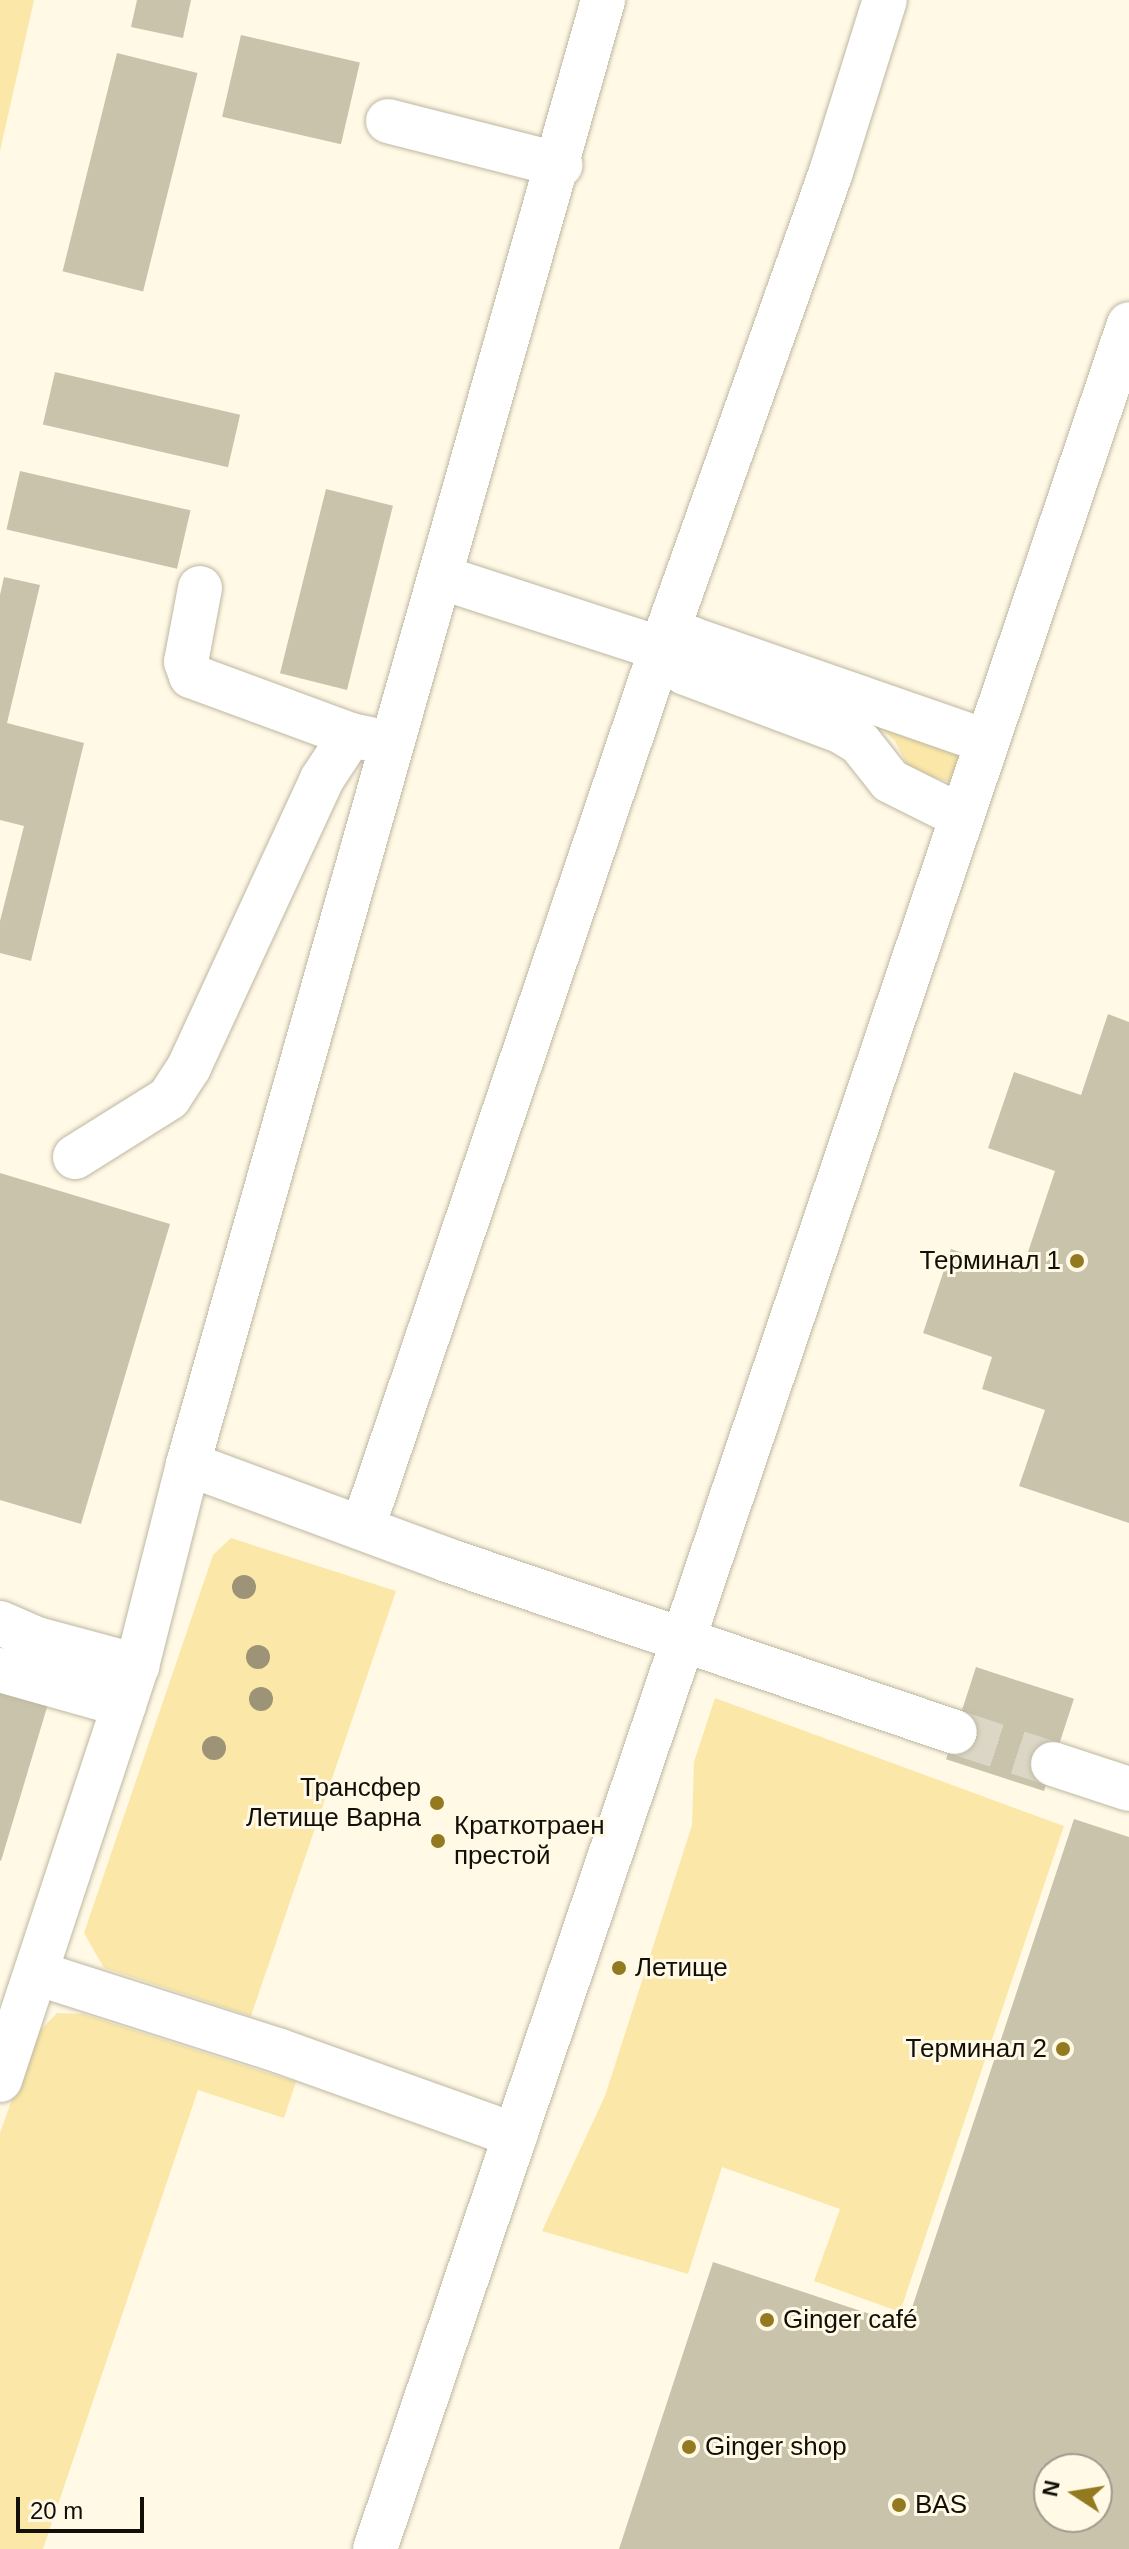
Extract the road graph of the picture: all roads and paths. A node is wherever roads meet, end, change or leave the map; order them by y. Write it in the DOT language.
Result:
graph roads {
  1 [pos="603,0"];
  2 [pos="885,0"];
  3 [pos="388,121"];
  4 [pos="560,165"];
  5 [pos="1129,324"];
  6 [pos="440,577"];
  7 [pos="200,588"];
  8 [pos="661,649"];
  9 [pos="371,739"];
  10 [pos="987,742"];
  11 [pos="962,817"];
  12 [pos="75,1157"];
  13 [pos="188,1464"];
  14 [pos="363,1527"];
  15 [pos="0,1623"];
  16 [pos="683,1641"];
  17 [pos="0,1670"];
  18 [pos="130,1686"];
  19 [pos="955,1732"];
  20 [pos="1053,1764"];
  21 [pos="1129,1789"];
  22 [pos="36,1973"];
  23 [pos="3,2060"];
  24 [pos="515,2135"];
  25 [pos="375,2549"];
  1 -- 4 [label="street"];
  2 -- 8 [label="street"];
  3 -- 4 [label="street"];
  4 -- 6 [label="street"];
  5 -- 10 [label="street"];
  6 -- 8 [label="street"];
  6 -- 9 [label="street"];
  7 -- 9 [label="street"];
  8 -- 10 [label="street"];
  8 -- 11 [label="street"];
  8 -- 14 [label="street"];
  9 -- 12 [label="street"];
  9 -- 13 [label="street"];
  10 -- 11 [label="street"];
  11 -- 16 [label="street"];
  13 -- 14 [label="street"];
  13 -- 18 [label="street"];
  14 -- 16 [label="street"];
  15 -- 18 [label="street"];
  16 -- 19 [label="street"];
  16 -- 24 [label="street"];
  17 -- 18 [label="street"];
  18 -- 22 [label="street"];
  20 -- 21 [label="street"];
  22 -- 23 [label="street"];
  22 -- 24 [label="street"];
  24 -- 25 [label="street"];
}
